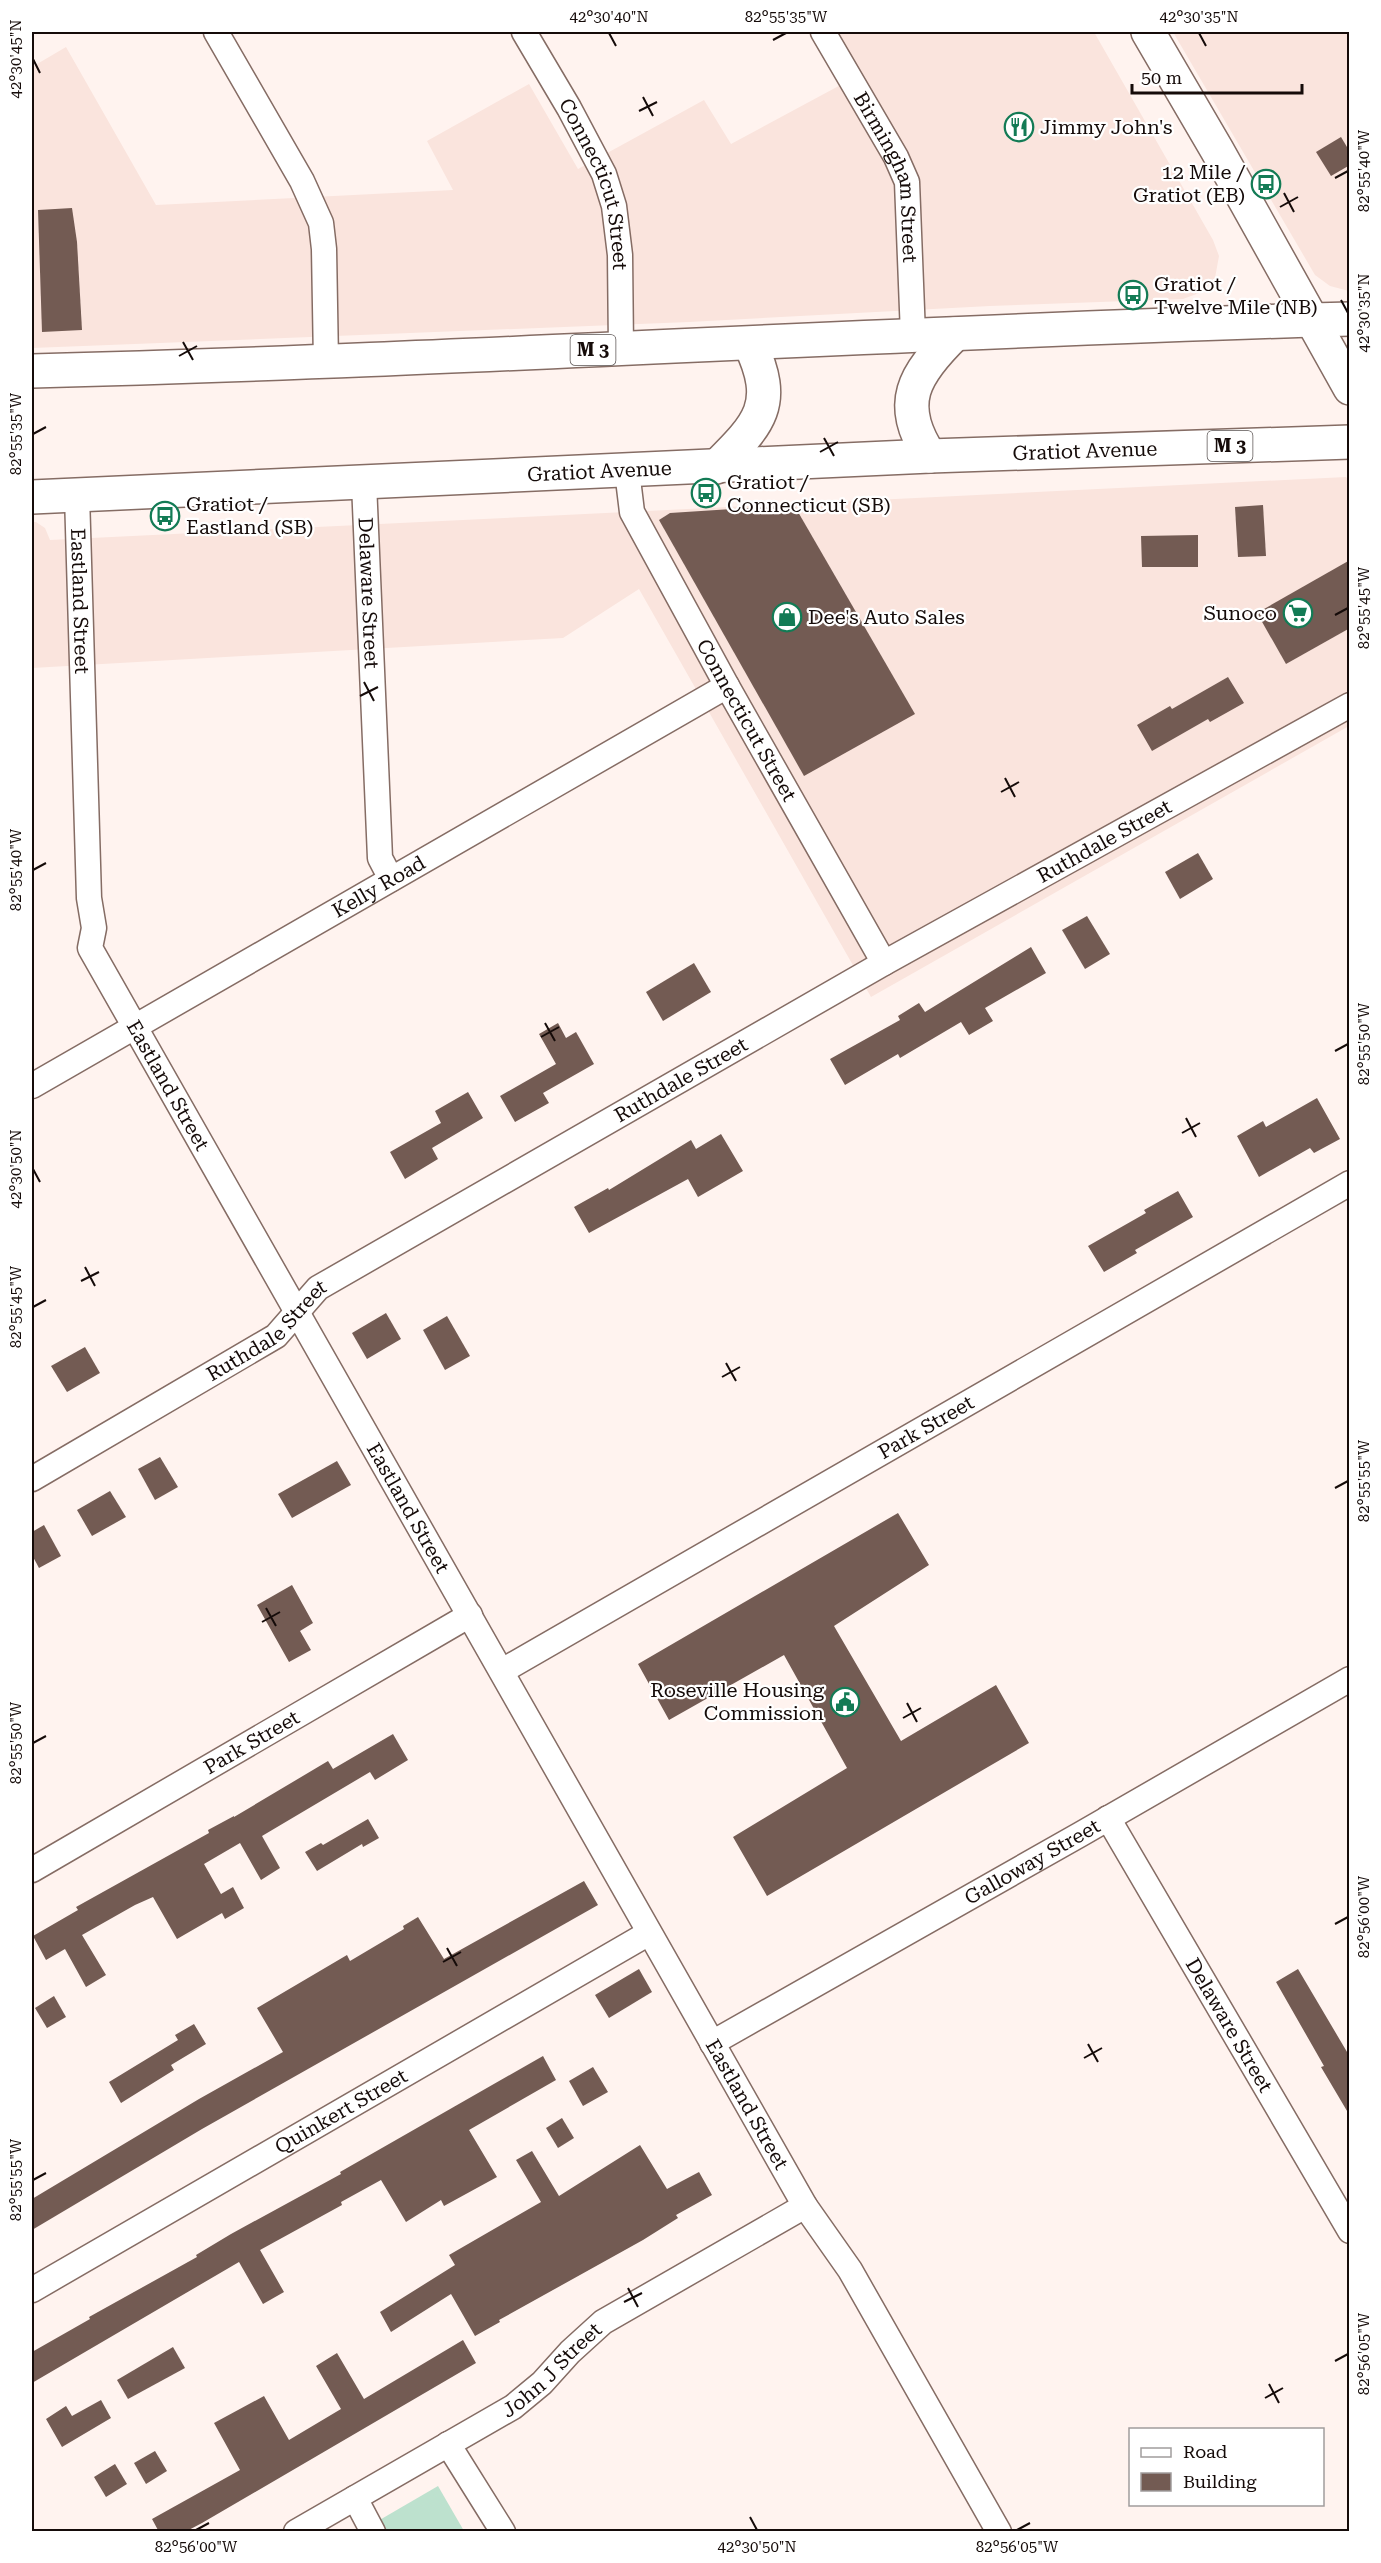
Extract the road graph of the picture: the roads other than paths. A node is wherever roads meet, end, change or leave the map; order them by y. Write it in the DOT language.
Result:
graph roads {
  1 [pos="216,32"];
  2 [pos="524,32"];
  3 [pos="822,32"];
  4 [pos="1148,32"];
  5 [pos="1350,319"];
  6 [pos="1313,320"];
  7 [pos="955,334"];
  8 [pos="913,335"];
  9 [pos="750,344"];
  10 [pos="621,349"];
  11 [pos="326,362"];
  12 [pos="32,371"];
  13 [pos="1350,388"];
  14 [pos="1350,442"];
  15 [pos="930,456"];
  16 [pos="716,467"];
  17 [pos="627,471"];
  18 [pos="364,483"];
  19 [pos="77,495"];
  20 [pos="32,497"];
  21 [pos="727,686"];
  22 [pos="1350,705"];
  23 [pos="392,879"];
  24 [pos="884,963"];
  25 [pos="134,1026"];
  26 [pos="32,1086"];
  27 [pos="1350,1183"];
  28 [pos="298,1312"];
  29 [pos="32,1479"];
  30 [pos="470,1615"];
  31 [pos="502,1671"];
  32 [pos="1350,1679"];
  33 [pos="1108,1818"];
  34 [pos="32,1870"];
  35 [pos="650,1933"];
  36 [pos="712,2043"];
  37 [pos="805,2206"];
  38 [pos="1350,2232"];
  39 [pos="32,2290"];
  40 [pos="448,2444"];
  41 [pos="355,2498"];
  42 [pos="296,2532"];
  43 [pos="373,2532"];
  44 [pos="503,2532"];
  45 [pos="999,2532"];
  1 -- 11 [label="street"];
  2 -- 10 [label="street, Connecticut Street"];
  3 -- 8 [label="street, Birmingham Street"];
  4 -- 6 [label="main road"];
  5 -- 6 [label="main road, M 3"];
  6 -- 7 [label="main road, M 3"];
  6 -- 13 [label="main road"];
  7 -- 8 [label="main road, M 3"];
  7 -- 15 [label="main road"];
  8 -- 9 [label="main road, M 3"];
  9 -- 10 [label="main road, M 3"];
  9 -- 16 [label="main road"];
  10 -- 11 [label="main road, M 3"];
  11 -- 12 [label="main road, M 3"];
  14 -- 15 [label="main road, Gratiot Avenue / M 3"];
  15 -- 16 [label="main road, Gratiot Avenue / M 3"];
  16 -- 17 [label="main road, Gratiot Avenue / M 3"];
  17 -- 18 [label="main road, Gratiot Avenue / M 3"];
  17 -- 21 [label="street, Connecticut Street"];
  18 -- 19 [label="main road, Gratiot Avenue / M 3"];
  18 -- 23 [label="street, Delaware Street"];
  19 -- 20 [label="main road, Gratiot Avenue / M 3"];
  19 -- 25 [label="street, Eastland Street"];
  21 -- 23 [label="street, Kelly Road"];
  21 -- 24 [label="street, Connecticut Street"];
  22 -- 24 [label="street, Ruthdale Street"];
  23 -- 25 [label="street, Kelly Road"];
  24 -- 28 [label="street, Ruthdale Street"];
  25 -- 26 [label="street, Kelly Road"];
  25 -- 28 [label="street, Eastland Street"];
  27 -- 31 [label="street, Park Street"];
  28 -- 29 [label="street, Ruthdale Street"];
  28 -- 30 [label="street, Eastland Street"];
  30 -- 31 [label="street, Eastland Street"];
  30 -- 34 [label="street, Park Street"];
  31 -- 35 [label="street, Eastland Street"];
  32 -- 33 [label="street, Galloway Street"];
  33 -- 36 [label="street, Galloway Street"];
  33 -- 38 [label="street, Delaware Street"];
  35 -- 36 [label="street, Eastland Street"];
  35 -- 39 [label="street, Quinkert Street"];
  36 -- 37 [label="street, Eastland Street"];
  37 -- 40 [label="street, John J Street"];
  37 -- 45 [label="street, Eastland Street"];
  40 -- 41 [label="street, John J Street"];
  40 -- 44 [label="street"];
  41 -- 42 [label="street, John J Street"];
  41 -- 43 [label="street"];
}
